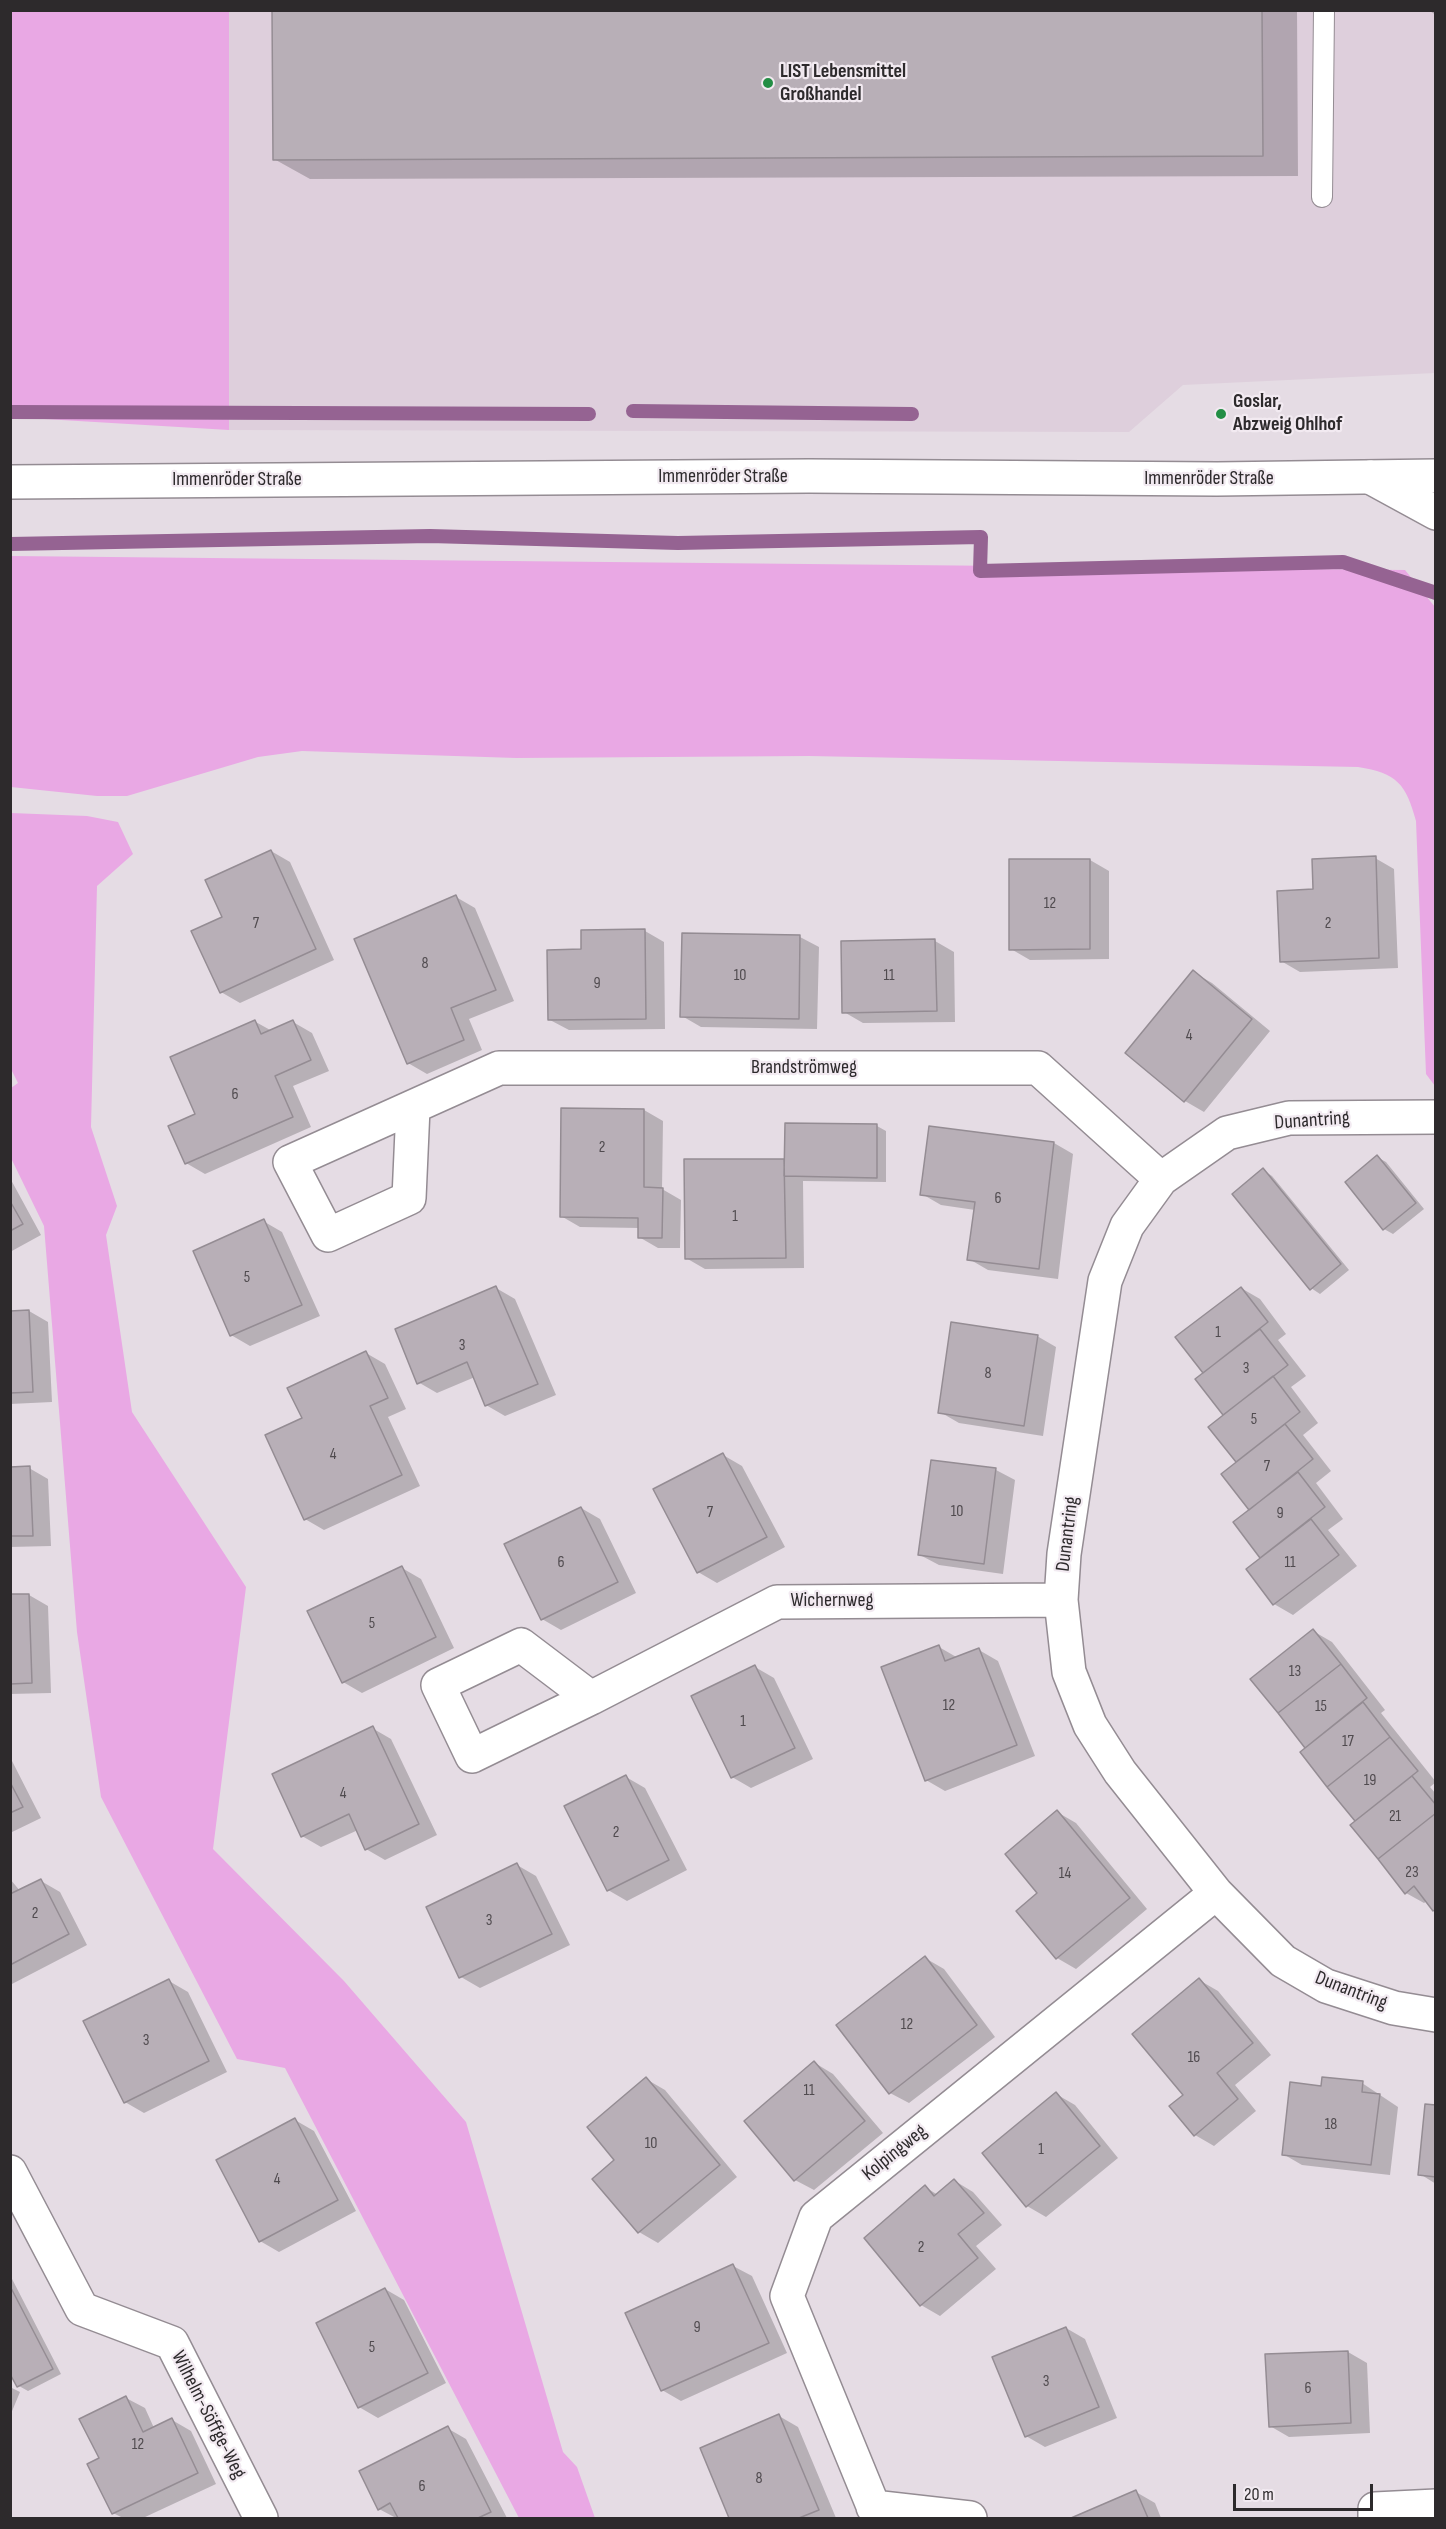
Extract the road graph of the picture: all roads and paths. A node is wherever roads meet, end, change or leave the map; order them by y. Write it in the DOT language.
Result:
graph roads {
  1 [pos="1324,10"];
  2 [pos="1322,197"];
  3 [pos="1436,476"];
  4 [pos="1370,477"];
  5 [pos="10,482"];
  6 [pos="1436,513"];
  7 [pos="413,1108"];
  8 [pos="1436,1116"];
  9 [pos="1161,1179"];
  10 [pos="1061,1600"];
  11 [pos="591,1698"];
  12 [pos="1216,1893"];
  13 [pos="1436,2015"];
  14 [pos="10,2172"];
  15 [pos="1436,2506"];
  16 [pos="875,2512"];
  17 [pos="261,2518"];
  18 [pos="970,2518"];
  19 [pos="1375,2518"];
  1 -- 2 [label="lane"];
  3 -- 4 [label="street, Immenröder Straße"];
  4 -- 5 [label="street, Immenröder Straße"];
  4 -- 6 [label="street"];
  7 -- 9 [label="street, Brandströmweg"];
  8 -- 9 [label="street, Dunantring"];
  9 -- 10 [label="street, Dunantring"];
  10 -- 11 [label="street, Wichernweg"];
  10 -- 12 [label="street, Dunantring"];
  12 -- 13 [label="street, Dunantring"];
  12 -- 16 [label="street, Kolpingweg"];
  14 -- 17 [label="street, Wilhelm-Söffge-Weg"];
  15 -- 19 [label="street"];
  16 -- 18 [label="street, Kolpingweg"];
}
